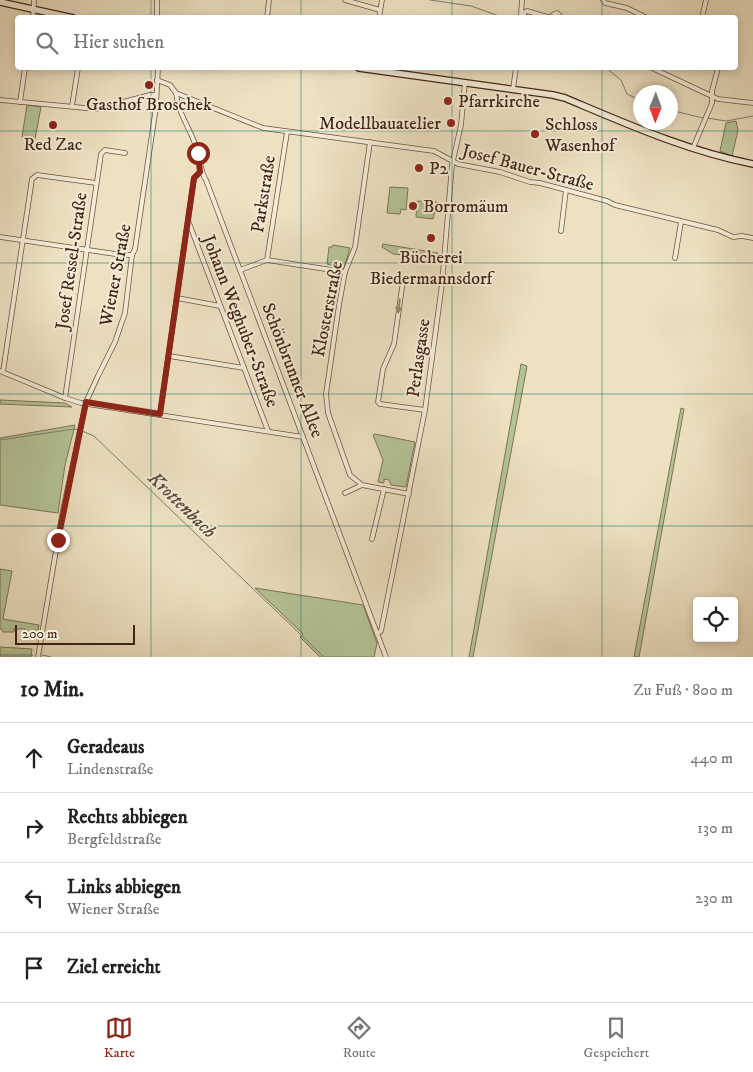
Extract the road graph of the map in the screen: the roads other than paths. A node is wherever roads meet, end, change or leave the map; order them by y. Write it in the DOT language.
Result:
graph roads {
  1 [pos="34,0"];
  2 [pos="157,0"];
  3 [pos="269,0"];
  4 [pos="345,0"];
  5 [pos="382,0"];
  6 [pos="522,0"];
  7 [pos="603,0"];
  8 [pos="706,0"];
  9 [pos="0,2"];
  10 [pos="34,9"];
  11 [pos="380,10"];
  12 [pos="33,15"];
  13 [pos="60,15"];
  14 [pos="157,15"];
  15 [pos="267,15"];
  16 [pos="379,15"];
  17 [pos="522,15"];
  18 [pos="523,15"];
  19 [pos="541,15"];
  20 [pos="641,15"];
  21 [pos="703,15"];
  22 [pos="25,70"];
  23 [pos="78,70"];
  24 [pos="158,70"];
  25 [pos="384,70"];
  26 [pos="516,70"];
  27 [pos="656,70"];
  28 [pos="718,70"];
  29 [pos="157,80"];
  30 [pos="465,82"];
  31 [pos="513,89"];
  32 [pos="176,93"];
  33 [pos="156,95"];
  34 [pos="712,96"];
  35 [pos="0,100"];
  36 [pos="20,102"];
  37 [pos="753,103"];
  38 [pos="72,106"];
  39 [pos="287,132"];
  40 [pos="370,142"];
  41 [pos="693,148"];
  42 [pos="125,154"];
  43 [pos="452,162"];
  44 [pos="753,164"];
  45 [pos="200,172"];
  46 [pos="96,183"];
  47 [pos="566,190"];
  48 [pos="188,221"];
  49 [pos="681,222"];
  50 [pos="561,230"];
  51 [pos="0,237"];
  52 [pos="753,238"];
  53 [pos="23,240"];
  54 [pos="86,250"];
  55 [pos="132,255"];
  56 [pos="676,258"];
  57 [pos="267,260"];
  58 [pos="240,270"];
  59 [pos="345,272"];
  60 [pos="442,284"];
  61 [pos="177,298"];
  62 [pos="220,306"];
  63 [pos="168,356"];
  64 [pos="244,368"];
  65 [pos="2,372"];
  66 [pos="65,398"];
  67 [pos="86,402"];
  68 [pos="425,410"];
  69 [pos="160,414"];
  70 [pos="268,431"];
  71 [pos="303,437"];
  72 [pos="362,485"];
  73 [pos="384,489"];
  74 [pos="344,493"];
  75 [pos="409,494"];
  76 [pos="372,539"];
  77 [pos="377,634"];
  78 [pos="38,657"];
  79 [pos="386,657"];
  1 -- 10 [label="street"];
  2 -- 14 [label="street"];
  3 -- 15 [label="street"];
  4 -- 11 [label="street"];
  5 -- 11 [label="street"];
  6 -- 17 [label="street"];
  7 -- 20 [label="street"];
  8 -- 21 [label="street"];
  9 -- 10 [label="street"];
  10 -- 12 [label="street"];
  10 -- 13 [label="street"];
  11 -- 16 [label="street"];
  18 -- 19 [label="street"];
  22 -- 36 [label="street"];
  23 -- 38 [label="street"];
  24 -- 29 [label="street, Wiener Straße"];
  25 -- 30 [label="street"];
  26 -- 31 [label="street"];
  27 -- 34 [label="street"];
  28 -- 34 [label="street"];
  29 -- 32 [label="street, Josef Bauer-Straße"];
  29 -- 33 [label="street, Wiener Straße"];
  30 -- 31 [label="street"];
  30 -- 43 [label="street, Perlasgasse"];
  31 -- 41 [label="street"];
  32 -- 39 [label="street, Josef Bauer-Straße"];
  32 -- 45 [label="street, Schönbrunner Allee"];
  33 -- 38 [label="street"];
  33 -- 55 [label="street, Wiener Straße"];
  34 -- 37 [label="street"];
  34 -- 41 [label="street"];
  35 -- 36 [label="street"];
  36 -- 38 [label="street"];
  39 -- 40 [label="street, Josef Bauer-Straße"];
  39 -- 57 [label="street, Parkstraße"];
  40 -- 43 [label="street, Josef Bauer-Straße"];
  40 -- 59 [label="street, Klosterstraße"];
  41 -- 44 [label="street"];
  42 -- 46 [label="street, Josef Ressel-Straße"];
  43 -- 47 [label="street, Josef Bauer-Straße"];
  43 -- 60 [label="street, Perlasgasse"];
  45 -- 48 [label="street"];
  45 -- 58 [label="street, Schönbrunner Allee"];
  46 -- 53 [label="street"];
  46 -- 54 [label="street, Josef Ressel-Straße"];
  47 -- 49 [label="street, Josef Bauer-Straße"];
  47 -- 50 [label="street"];
  48 -- 61 [label="street"];
  48 -- 62 [label="street, Johann Weghuber-Straße"];
  49 -- 52 [label="street, Josef Bauer-Straße"];
  49 -- 56 [label="street"];
  51 -- 53 [label="street"];
  53 -- 54 [label="street"];
  53 -- 65 [label="street"];
  54 -- 55 [label="street"];
  54 -- 66 [label="street, Josef Ressel-Straße"];
  55 -- 67 [label="street, Wiener Straße"];
  57 -- 58 [label="street"];
  57 -- 59 [label="street"];
  58 -- 71 [label="street, Schönbrunner Allee"];
  59 -- 72 [label="street, Klosterstraße"];
  60 -- 68 [label="street, Perlasgasse"];
  60 -- 68 [label="street, one-way"];
  61 -- 62 [label="street"];
  61 -- 63 [label="street"];
  62 -- 64 [label="street, Johann Weghuber-Straße"];
  63 -- 64 [label="street"];
  63 -- 69 [label="street"];
  64 -- 70 [label="street, Johann Weghuber-Straße"];
  65 -- 66 [label="street"];
  66 -- 67 [label="street"];
  67 -- 69 [label="street"];
  67 -- 78 [label="street, Wiener Straße"];
  68 -- 75 [label="street, Perlasgasse"];
  69 -- 70 [label="street"];
  70 -- 71 [label="street"];
  71 -- 77 [label="street, Schönbrunner Allee"];
  72 -- 73 [label="street"];
  72 -- 74 [label="street"];
  73 -- 75 [label="street"];
  73 -- 76 [label="street"];
  75 -- 77 [label="street, Perlasgasse"];
  77 -- 79 [label="street, Schönbrunner Allee"];
}
